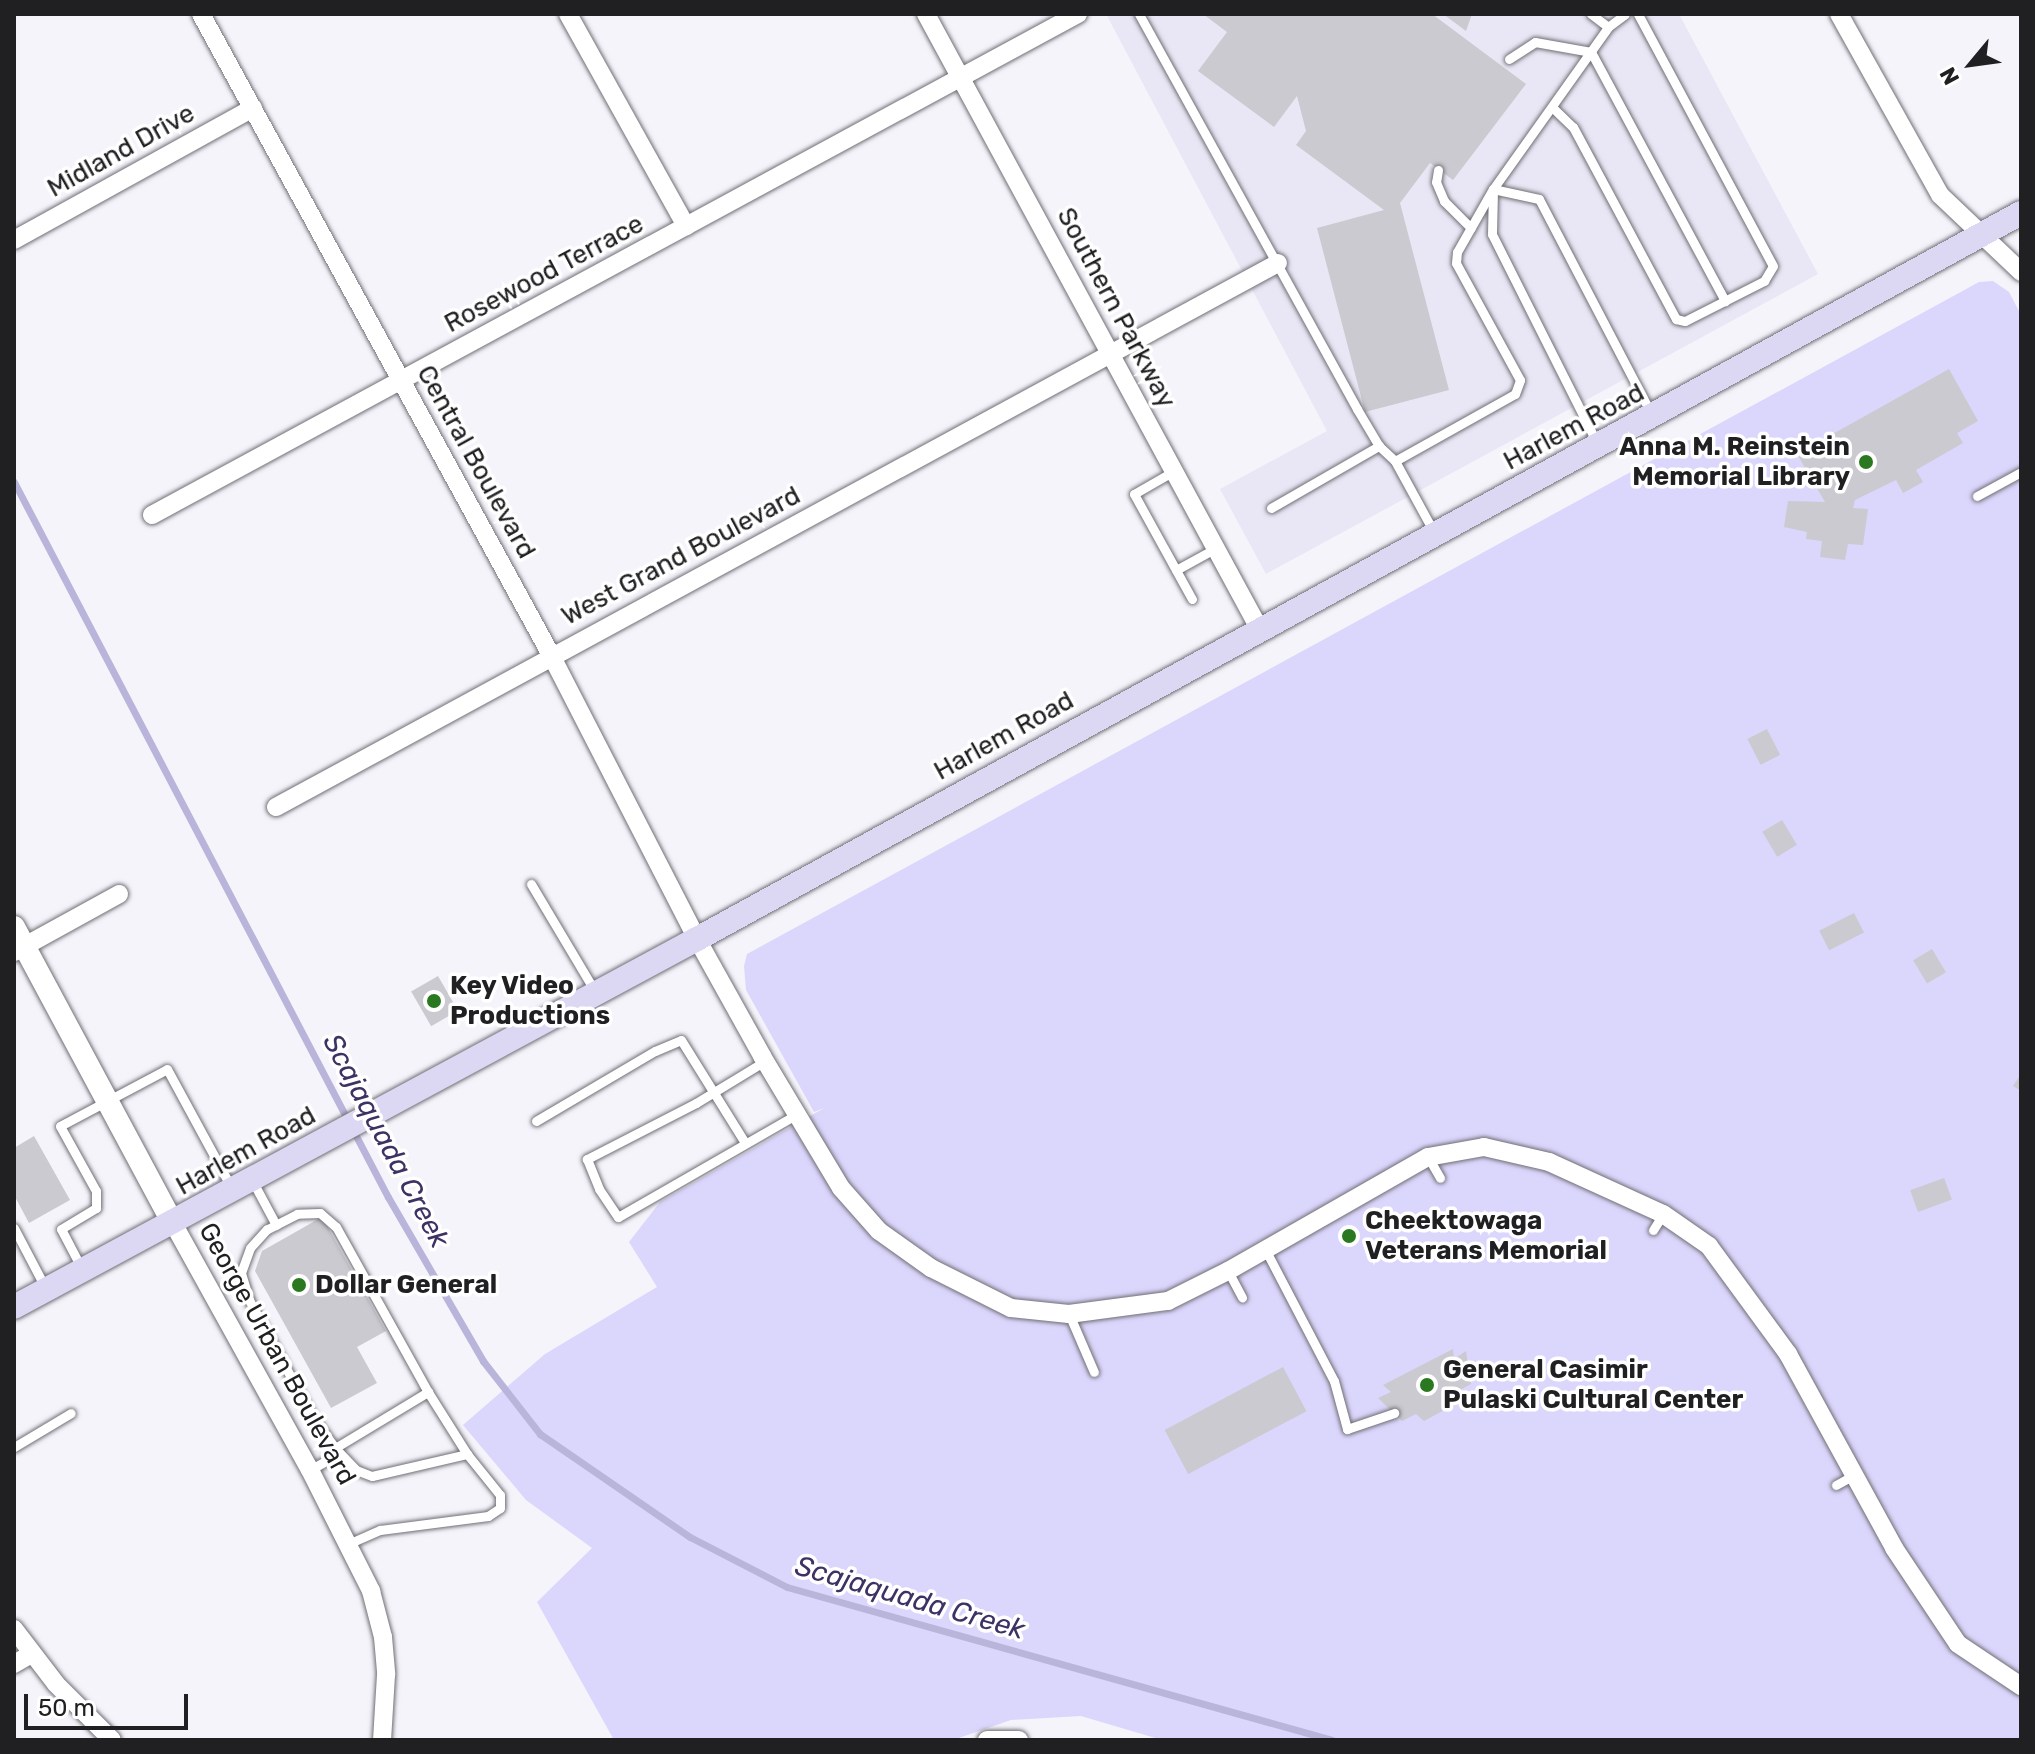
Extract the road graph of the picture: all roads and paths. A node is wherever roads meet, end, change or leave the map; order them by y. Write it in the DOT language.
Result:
graph roads {
  1 [pos="201,14"];
  2 [pos="568,14"];
  3 [pos="926,14"];
  4 [pos="1078,14"];
  5 [pos="1139,14"];
  6 [pos="1591,14"];
  7 [pos="1625,14"];
  8 [pos="1638,14"];
  9 [pos="1839,14"];
  10 [pos="1608,27"];
  11 [pos="1591,52"];
  12 [pos="1509,59"];
  13 [pos="960,76"];
  14 [pos="253,108"];
  15 [pos="1553,108"];
  16 [pos="1438,170"];
  17 [pos="1493,189"];
  18 [pos="2021,213"];
  19 [pos="686,226"];
  20 [pos="1471,228"];
  21 [pos="1981,234"];
  22 [pos="14,240"];
  23 [pos="1278,263"];
  24 [pos="2021,272"];
  25 [pos="1725,301"];
  26 [pos="1111,353"];
  27 [pos="402,380"];
  28 [pos="1652,417"];
  29 [pos="1379,446"];
  30 [pos="1598,446"];
  31 [pos="1395,461"];
  32 [pos="1174,471"];
  33 [pos="2021,472"];
  34 [pos="1977,496"];
  35 [pos="1271,508"];
  36 [pos="152,515"];
  37 [pos="1435,534"];
  38 [pos="1216,548"];
  39 [pos="1176,570"];
  40 [pos="1192,599"];
  41 [pos="1259,628"];
  42 [pos="551,655"];
  43 [pos="276,807"];
  44 [pos="531,884"];
  45 [pos="119,894"];
  46 [pos="697,939"];
  47 [pos="18,942"];
  48 [pos="596,993"];
  49 [pos="765,1061"];
  50 [pos="715,1091"];
  51 [pos="107,1100"];
  52 [pos="797,1114"];
  53 [pos="536,1121"];
  54 [pos="745,1143"];
  55 [pos="1428,1157"];
  56 [pos="1440,1178"];
  57 [pos="242,1185"];
  58 [pos="173,1223"];
  59 [pos="276,1225"];
  60 [pos="14,1228"];
  61 [pos="1265,1249"];
  62 [pos="83,1271"];
  63 [pos="1228,1271"];
  64 [pos="47,1290"];
  65 [pos="1242,1297"];
  66 [pos="14,1307"];
  67 [pos="1069,1314"];
  68 [pos="1094,1372"];
  69 [pos="428,1392"];
  70 [pos="71,1413"];
  71 [pos="1394,1413"];
  72 [pos="14,1447"];
  73 [pos="335,1448"];
  74 [pos="467,1454"];
  75 [pos="310,1470"];
  76 [pos="1854,1475"];
  77 [pos="1836,1485"];
  78 [pos="348,1544"];
  79 [pos="14,1629"];
  80 [pos="31,1654"];
  81 [pos="14,1664"];
  82 [pos="2021,1686"];
  83 [pos="112,1740"];
  84 [pos="382,1740"];
  85 [pos="987,1740"];
  86 [pos="1019,1740"];
  1 -- 14 [label="street, Central Boulevard"];
  2 -- 19 [label="street"];
  3 -- 13 [label="street, Southern Parkway"];
  4 -- 13 [label="street, Rosewood Terrace"];
  5 -- 23 [label="lane"];
  6 -- 10 [label="lane"];
  7 -- 10 [label="lane"];
  8 -- 25 [label="lane"];
  9 -- 21 [label="street"];
  10 -- 11 [label="lane"];
  11 -- 12 [label="lane"];
  11 -- 15 [label="lane"];
  11 -- 25 [label="lane"];
  13 -- 19 [label="street, Rosewood Terrace"];
  13 -- 26 [label="street, Southern Parkway"];
  14 -- 22 [label="street, Midland Drive"];
  14 -- 27 [label="street, Central Boulevard"];
  15 -- 17 [label="lane"];
  15 -- 25 [label="lane"];
  16 -- 20 [label="lane"];
  17 -- 20 [label="lane"];
  17 -- 28 [label="lane"];
  17 -- 30 [label="lane"];
  18 -- 21 [label="main road, Harlem Road"];
  19 -- 27 [label="street, Rosewood Terrace"];
  20 -- 31 [label="lane"];
  21 -- 24 [label="street"];
  21 -- 28 [label="main road, Harlem Road"];
  23 -- 26 [label="street, West Grand Boulevard"];
  23 -- 29 [label="lane"];
  26 -- 32 [label="street, Southern Parkway"];
  26 -- 42 [label="street, West Grand Boulevard"];
  27 -- 36 [label="street, Rosewood Terrace"];
  27 -- 42 [label="street, Central Boulevard"];
  28 -- 30 [label="main road, Harlem Road"];
  29 -- 31 [label="lane"];
  29 -- 35 [label="lane"];
  30 -- 37 [label="main road, Harlem Road"];
  31 -- 37 [label="lane"];
  32 -- 38 [label="street, Southern Parkway"];
  32 -- 39 [label="lane"];
  33 -- 34 [label="lane"];
  37 -- 41 [label="main road, Harlem Road"];
  38 -- 39 [label="lane"];
  38 -- 41 [label="street, Southern Parkway"];
  39 -- 40 [label="lane"];
  41 -- 46 [label="main road, Harlem Road"];
  42 -- 43 [label="street, West Grand Boulevard"];
  42 -- 46 [label="street, Central Boulevard"];
  44 -- 48 [label="lane"];
  45 -- 47 [label="street"];
  46 -- 48 [label="main road, Harlem Road"];
  46 -- 49 [label="street, Central Boulevard"];
  47 -- 51 [label="street, George Urban Boulevard"];
  48 -- 57 [label="main road, Harlem Road"];
  49 -- 50 [label="lane"];
  49 -- 52 [label="street, Central Boulevard"];
  50 -- 53 [label="lane"];
  50 -- 54 [label="lane"];
  50 -- 54 [label="lane"];
  51 -- 57 [label="lane"];
  51 -- 58 [label="street, George Urban Boulevard"];
  51 -- 62 [label="lane"];
  52 -- 54 [label="lane"];
  52 -- 67 [label="street, Central Boulevard"];
  55 -- 56 [label="lane"];
  55 -- 61 [label="street, Central Boulevard"];
  55 -- 76 [label="street, Central Boulevard"];
  57 -- 58 [label="main road, Harlem Road"];
  57 -- 59 [label="lane"];
  58 -- 62 [label="main road, Harlem Road"];
  58 -- 75 [label="street, George Urban Boulevard"];
  59 -- 69 [label="lane"];
  59 -- 73 [label="lane"];
  60 -- 64 [label="lane"];
  61 -- 63 [label="street, Central Boulevard"];
  61 -- 71 [label="lane"];
  62 -- 64 [label="main road, Harlem Road"];
  63 -- 65 [label="lane"];
  63 -- 67 [label="street, Central Boulevard"];
  64 -- 66 [label="main road, Harlem Road"];
  67 -- 68 [label="lane"];
  69 -- 73 [label="lane"];
  69 -- 74 [label="lane"];
  70 -- 72 [label="lane"];
  73 -- 74 [label="lane"];
  73 -- 75 [label="lane"];
  74 -- 78 [label="lane"];
  75 -- 78 [label="street, George Urban Boulevard"];
  76 -- 77 [label="lane"];
  76 -- 82 [label="street, Central Boulevard"];
  78 -- 84 [label="street, George Urban Boulevard"];
  79 -- 80 [label="street"];
  80 -- 81 [label="street"];
  80 -- 83 [label="street"];
  85 -- 86 [label="street"];
}
